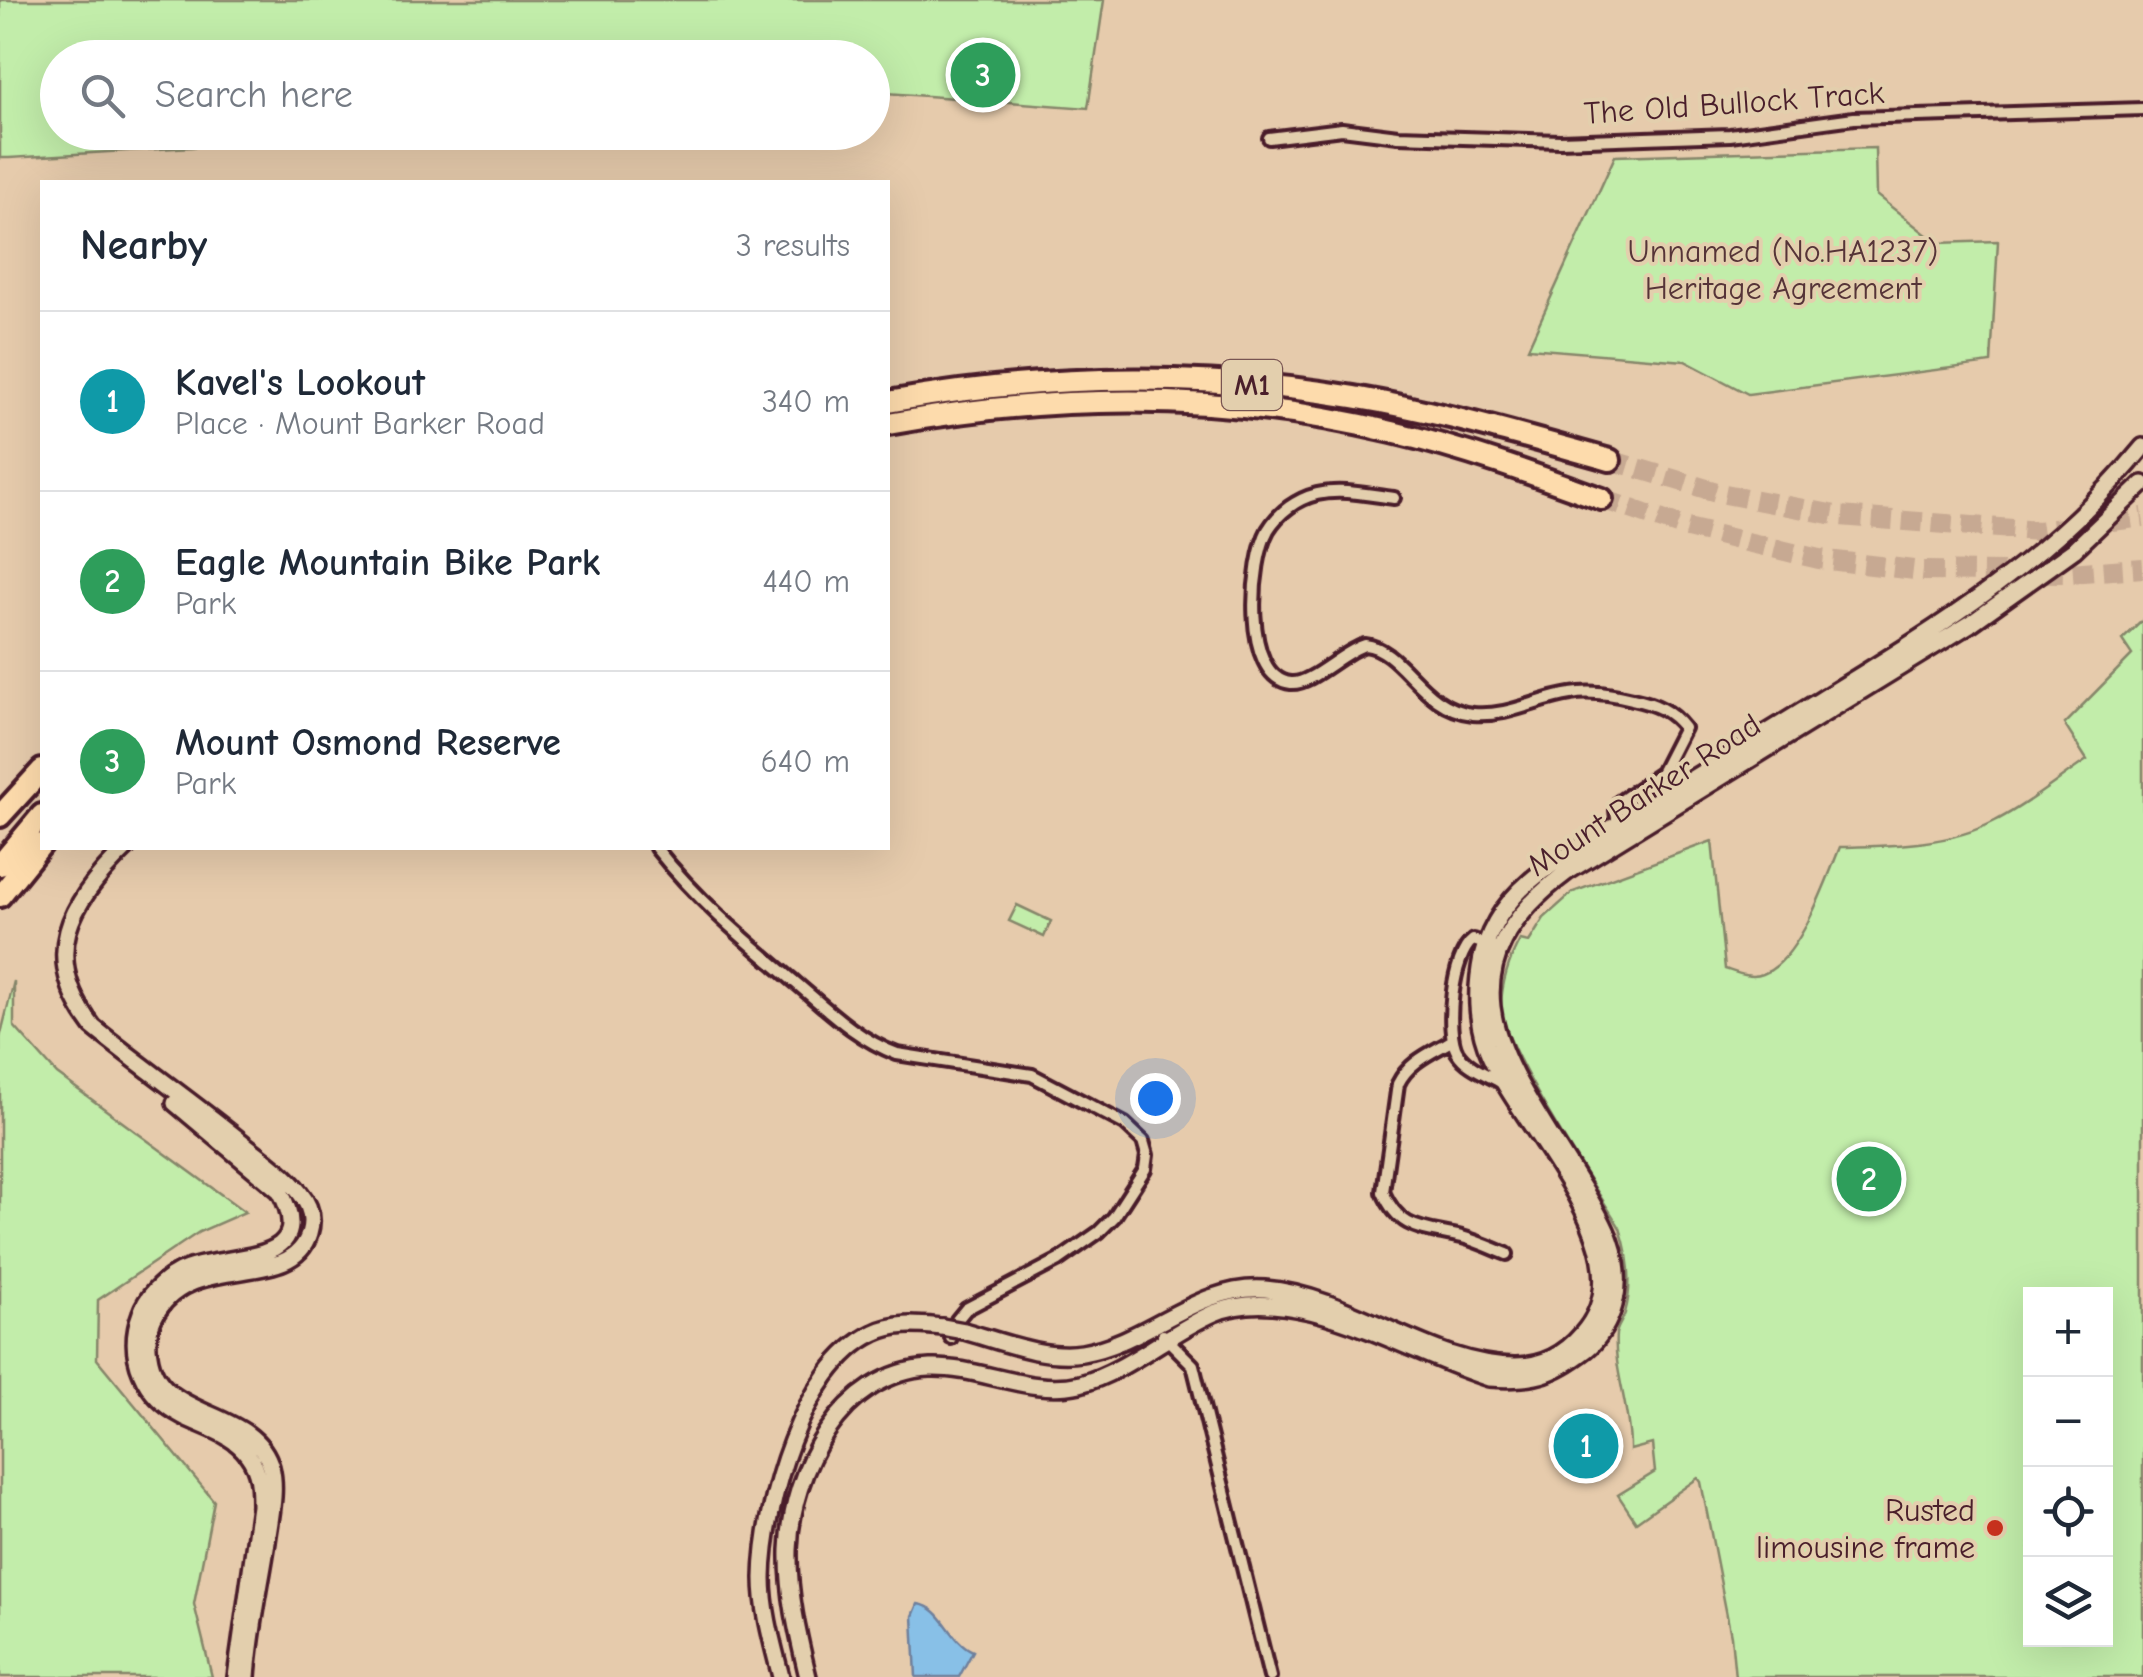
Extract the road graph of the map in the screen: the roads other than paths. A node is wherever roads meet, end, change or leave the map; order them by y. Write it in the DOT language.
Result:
graph roads {
  1 [pos="2143,109"];
  2 [pos="1269,138"];
  3 [pos="890,402"];
  4 [pos="890,424"];
  5 [pos="2143,447"];
  6 [pos="1610,460"];
  7 [pos="2143,484"];
  8 [pos="1394,498"];
  9 [pos="1602,499"];
  10 [pos="2045,549"];
  11 [pos="2057,563"];
  12 [pos="40,772"];
  13 [pos="0,816"];
  14 [pos="40,818"];
  15 [pos="1620,831"];
  16 [pos="40,850"];
  17 [pos="115,850"];
  18 [pos="124,850"];
  19 [pos="658,850"];
  20 [pos="3,881"];
  21 [pos="1491,946"];
  22 [pos="1453,1040"];
  23 [pos="1506,1084"];
  24 [pos="1507,1254"];
  25 [pos="952,1332"];
  26 [pos="1161,1332"];
  27 [pos="236,1677"];
  28 [pos="247,1677"];
  29 [pos="781,1677"];
  30 [pos="808,1677"];
  31 [pos="1270,1677"];
  1 -- 2 [label="street, The Old Bullock Track"];
  3 -- 6 [label="highway, M1"];
  4 -- 9 [label="highway, M1"];
  5 -- 10 [label="main road, Mount Barker Road"];
  7 -- 11 [label="main road, Mount Barker Road"];
  8 -- 15 [label="street"];
  10 -- 11 [label="main road"];
  10 -- 15 [label="main road, Mount Barker Road"];
  11 -- 15 [label="main road, Mount Barker Road"];
  12 -- 13 [label="highway"];
  14 -- 20 [label="highway"];
  15 -- 21 [label="main road, Mount Barker Road"];
  16 -- 20 [label="highway"];
  17 -- 27 [label="main road"];
  18 -- 28 [label="main road"];
  19 -- 25 [label="street"];
  21 -- 22 [label="street"];
  21 -- 23 [label="main road, Mount Barker Road"];
  21 -- 26 [label="main road, Mount Barker Road"];
  22 -- 23 [label="street"];
  22 -- 24 [label="street"];
  23 -- 26 [label="main road, Mount Barker Road"];
  25 -- 26 [label="main road, Mount Barker Road"];
  25 -- 29 [label="main road, Mount Barker Road"];
  26 -- 30 [label="main road, Mount Barker Road"];
  26 -- 31 [label="street"];
}
